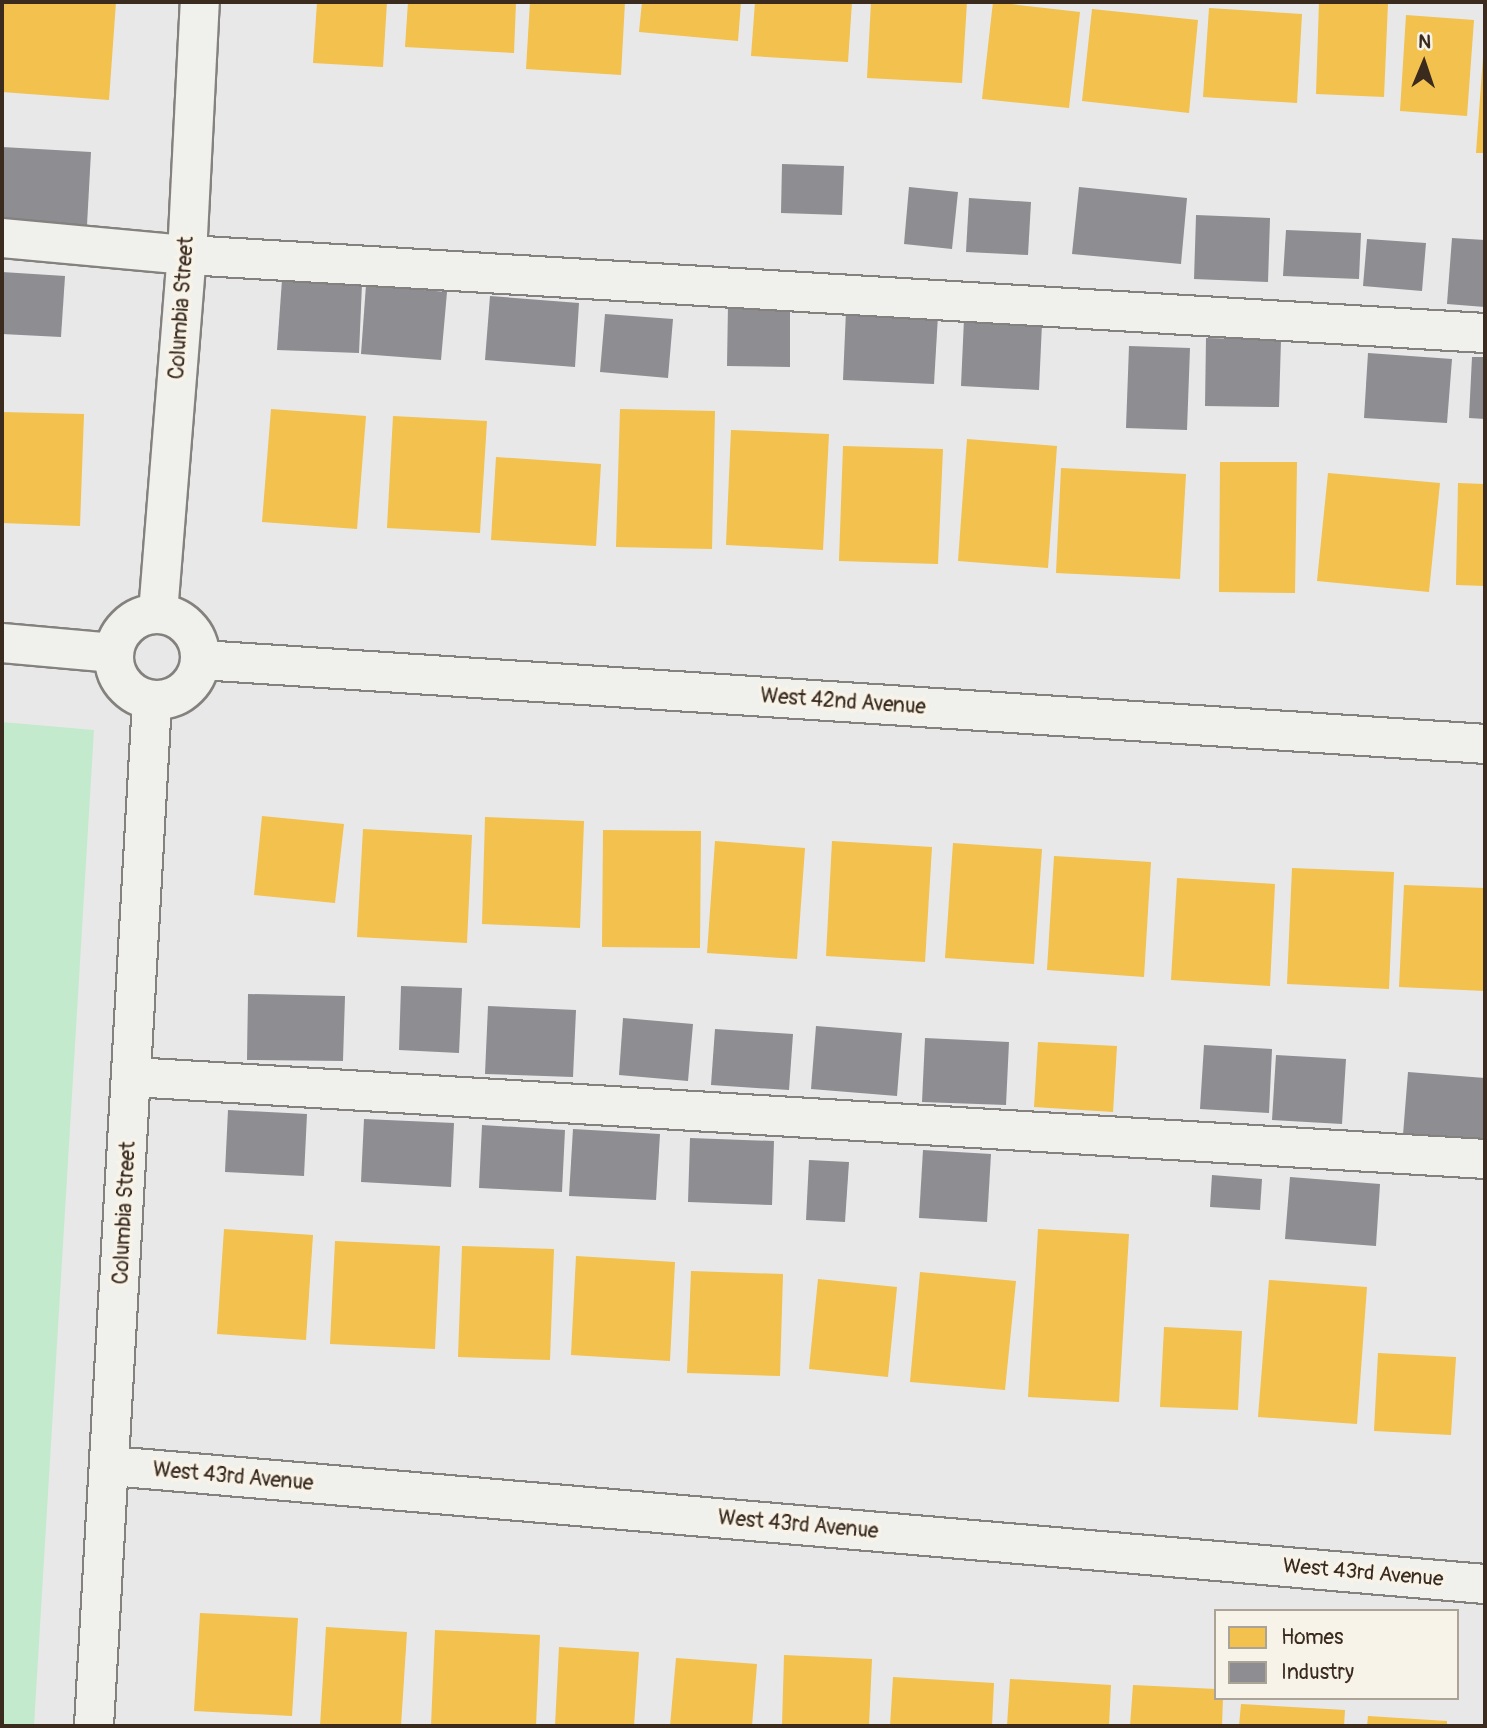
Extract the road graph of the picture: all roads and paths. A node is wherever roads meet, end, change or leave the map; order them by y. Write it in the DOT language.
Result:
graph roads {
  1 [pos="200,2"];
  2 [pos="2,238"];
  3 [pos="187,255"];
  4 [pos="1485,332"];
  5 [pos="158,613"];
  6 [pos="2,643"];
  7 [pos="114,653"];
  8 [pos="201,660"];
  9 [pos="152,700"];
  10 [pos="1485,744"];
  11 [pos="133,1077"];
  12 [pos="1485,1159"];
  13 [pos="111,1466"];
  14 [pos="1485,1584"];
  15 [pos="94,1726"];
  1 -- 3 [label="street, Columbia Street"];
  2 -- 3 [label="street"];
  3 -- 4 [label="street"];
  3 -- 5 [label="street, Columbia Street"];
  5 -- 7 [label="street"];
  5 -- 8 [label="street"];
  6 -- 7 [label="street"];
  7 -- 9 [label="street"];
  8 -- 9 [label="street"];
  8 -- 10 [label="street, West 42nd Avenue"];
  9 -- 11 [label="street, Columbia Street"];
  11 -- 12 [label="street"];
  11 -- 13 [label="street, Columbia Street"];
  13 -- 14 [label="street, West 43rd Avenue"];
  13 -- 15 [label="street, Columbia Street"];
}
